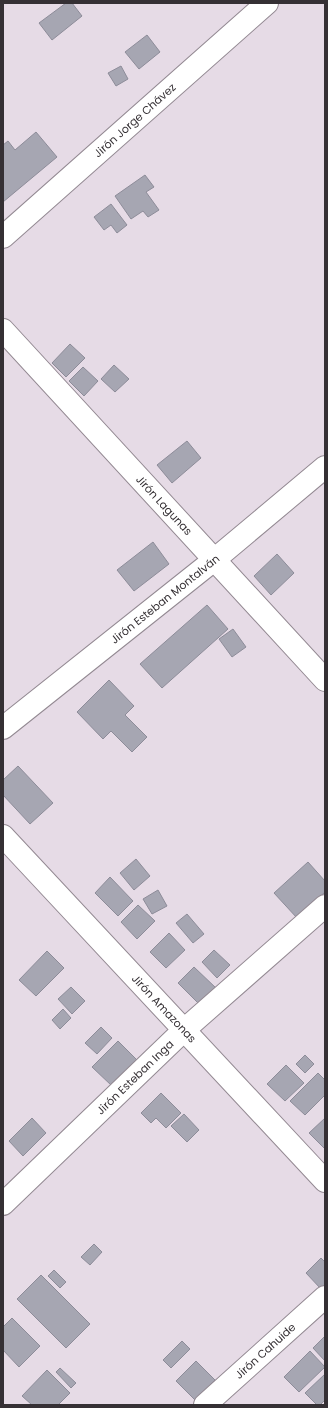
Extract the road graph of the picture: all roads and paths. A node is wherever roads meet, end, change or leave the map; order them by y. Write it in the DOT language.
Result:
graph roads {
  1 [pos="267,3"];
  2 [pos="3,237"];
  3 [pos="3,330"];
  4 [pos="325,467"];
  5 [pos="214,560"];
  6 [pos="325,680"];
  7 [pos="3,728"];
  8 [pos="3,836"];
  9 [pos="325,906"];
  10 [pos="184,1030"];
  11 [pos="325,1181"];
  12 [pos="3,1204"];
  13 [pos="325,1297"];
  14 [pos="205,1405"];
  1 -- 2 [label="street, Jirón Jorge Chávez"];
  3 -- 5 [label="street, Jirón Lagunas"];
  4 -- 5 [label="street, Jirón Esteban Montalván"];
  5 -- 6 [label="street, Jirón Lagunas"];
  5 -- 7 [label="street, Jirón Esteban Montalván"];
  8 -- 10 [label="street, Jirón Amazonas"];
  9 -- 10 [label="street, Jirón Esteban Inga"];
  10 -- 11 [label="street, Jirón Amazonas"];
  10 -- 12 [label="street, Jirón Esteban Inga"];
  13 -- 14 [label="street, Jirón Cahuide"];
}
